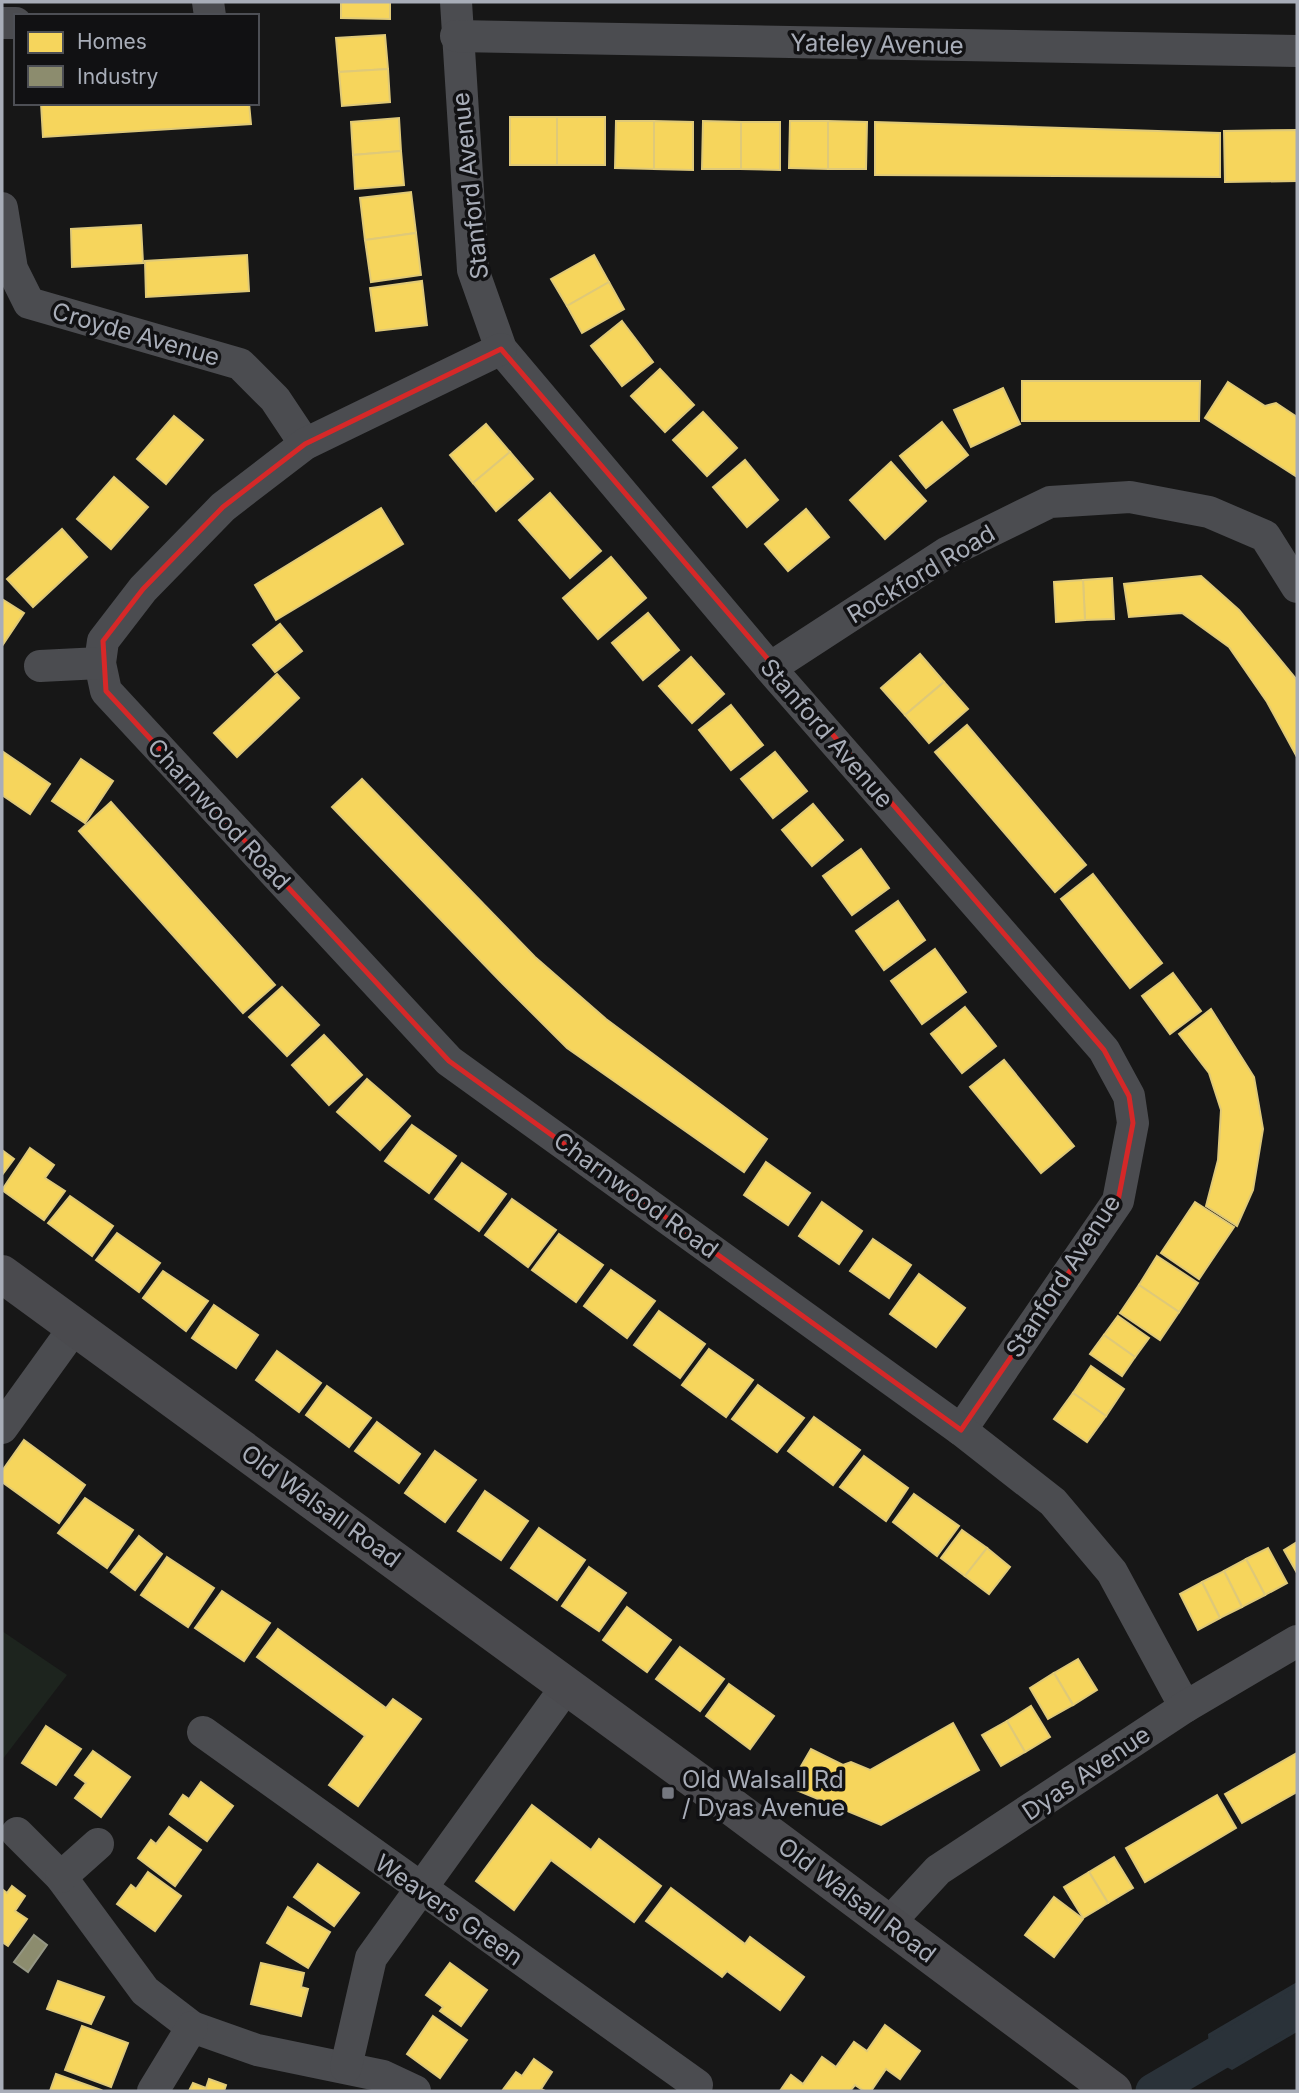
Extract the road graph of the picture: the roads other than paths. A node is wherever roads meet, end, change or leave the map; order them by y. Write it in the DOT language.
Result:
graph roads {
  1 [pos="456,2"];
  2 [pos="456,36"];
  3 [pos="1297,51"];
  4 [pos="2,208"];
  5 [pos="501,349"];
  6 [pos="305,444"];
  7 [pos="1297,587"];
  8 [pos="100,663"];
  9 [pos="40,666"];
  10 [pos="770,668"];
  11 [pos="2,1274"];
  12 [pos="74,1328"];
  13 [pos="2,1428"];
  14 [pos="961,1430"];
  15 [pos="1297,1641"];
  16 [pos="566,1686"];
  17 [pos="1185,1707"];
  18 [pos="203,1732"];
  19 [pos="17,1833"];
  20 [pos="99,1844"];
  21 [pos="61,1877"];
  22 [pos="420,1889"];
  23 [pos="889,1923"];
  24 [pos="192,2027"];
  25 [pos="346,2067"];
  26 [pos="697,2085"];
  27 [pos="153,2091"];
  28 [pos="415,2091"];
  29 [pos="1113,2091"];
  1 -- 2 [label="street, Stanford Avenue"];
  2 -- 3 [label="street, Yateley Avenue"];
  2 -- 5 [label="street, Stanford Avenue"];
  4 -- 6 [label="street, Croyde Avenue"];
  5 -- 6 [label="street"];
  5 -- 10 [label="street, Stanford Avenue"];
  6 -- 8 [label="street"];
  7 -- 10 [label="street, Rockford Road"];
  8 -- 9 [label="street"];
  8 -- 14 [label="street, Charnwood Road"];
  10 -- 14 [label="street, Stanford Avenue"];
  11 -- 12 [label="main road, Old Walsall Road"];
  12 -- 13 [label="street"];
  12 -- 16 [label="main road, Old Walsall Road"];
  14 -- 17 [label="street, Charnwood Road"];
  15 -- 17 [label="street, Dyas Avenue"];
  16 -- 22 [label="street"];
  16 -- 23 [label="main road, Old Walsall Road"];
  17 -- 23 [label="street, Dyas Avenue"];
  18 -- 22 [label="street, Weavers Green"];
  19 -- 21 [label="street"];
  20 -- 21 [label="street"];
  21 -- 24 [label="street"];
  22 -- 25 [label="street"];
  22 -- 26 [label="street, Weavers Green"];
  23 -- 29 [label="main road, Old Walsall Road"];
  24 -- 25 [label="street"];
  24 -- 27 [label="street"];
  25 -- 28 [label="street"];
}
